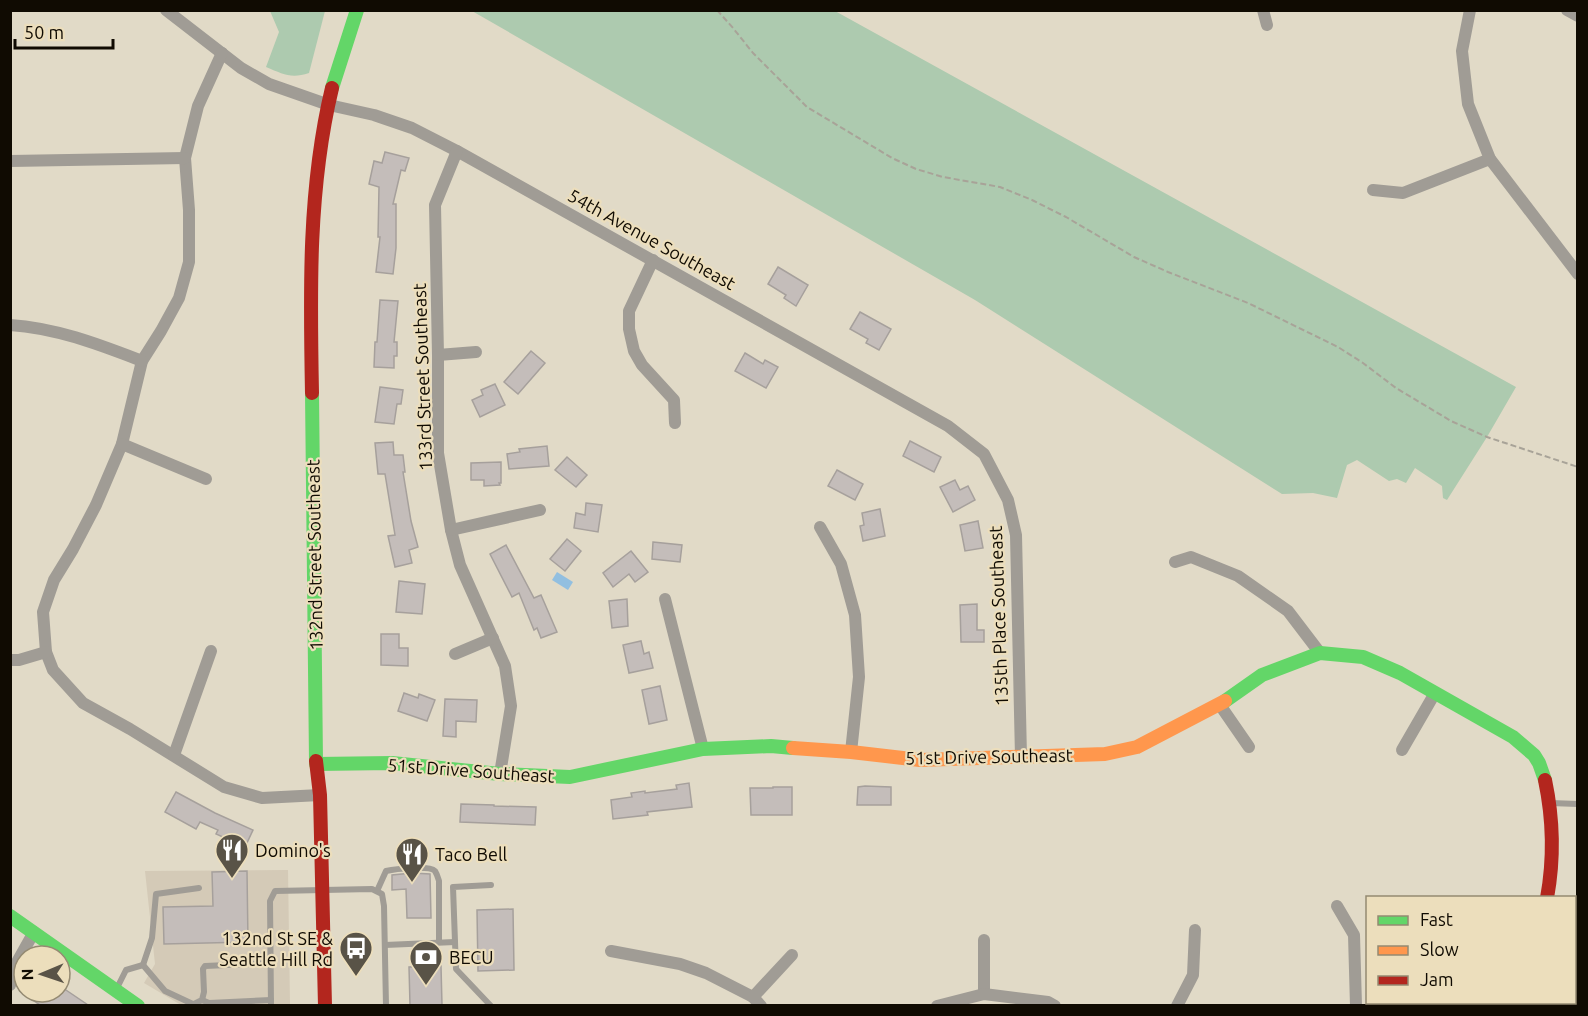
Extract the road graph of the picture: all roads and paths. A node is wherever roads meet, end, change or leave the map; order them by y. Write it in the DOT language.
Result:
graph roads {
  1 [pos="166,10"];
  2 [pos="357,10"];
  3 [pos="717,10"];
  4 [pos="1263,10"];
  5 [pos="1470,10"];
  6 [pos="1567,10"];
  7 [pos="1578,16"];
  8 [pos="1267,26"];
  9 [pos="222,53"];
  10 [pos="329,105"];
  11 [pos="457,151"];
  12 [pos="185,158"];
  13 [pos="1490,159"];
  14 [pos="10,161"];
  15 [pos="1373,190"];
  16 [pos="652,260"];
  17 [pos="1578,274"];
  18 [pos="10,325"];
  19 [pos="476,352"];
  20 [pos="438,355"];
  21 [pos="142,361"];
  22 [pos="675,423"];
  23 [pos="948,426"];
  24 [pos="122,444"];
  25 [pos="1578,467"];
  26 [pos="206,479"];
  27 [pos="540,510"];
  28 [pos="820,527"];
  29 [pos="451,530"];
  30 [pos="1175,562"];
  31 [pos="665,599"];
  32 [pos="493,638"];
  33 [pos="211,651"];
  34 [pos="46,652"];
  35 [pos="1320,652"];
  36 [pos="455,654"];
  37 [pos="10,660"];
  38 [pos="1435,693"];
  39 [pos="1220,705"];
  40 [pos="1249,747"];
  41 [pos="703,749"];
  42 [pos="1402,750"];
  43 [pos="851,752"];
  44 [pos="174,755"];
  45 [pos="1021,757"];
  46 [pos="316,764"];
  47 [pos="500,774"];
  48 [pos="320,795"];
  49 [pos="1549,803"];
  50 [pos="1578,804"];
  51 [pos="491,885"];
  52 [pos="199,888"];
  53 [pos="323,890"];
  54 [pos="377,891"];
  55 [pos="1547,896"];
  56 [pos="1337,906"];
  57 [pos="10,916"];
  58 [pos="1195,930"];
  59 [pos="34,932"];
  60 [pos="984,939"];
  61 [pos="439,942"];
  62 [pos="455,942"];
  63 [pos="385,945"];
  64 [pos="611,951"];
  65 [pos="792,955"];
  66 [pos="270,963"];
  67 [pos="143,965"];
  68 [pos="10,985"];
  69 [pos="116,990"];
  70 [pos="984,994"];
  71 [pos="202,1000"];
  72 [pos="757,1001"];
  73 [pos="271,1003"];
  74 [pos="138,1005"];
  75 [pos="195,1005"];
  76 [pos="324,1005"];
  77 [pos="386,1005"];
  78 [pos="491,1005"];
  79 [pos="937,1005"];
  80 [pos="1055,1005"];
  81 [pos="1177,1005"];
  82 [pos="1356,1005"];
  1 -- 9 [label="street, 54th Avenue Southeast"];
  2 -- 10 [label="street, 132nd Street Southeast"];
  3 -- 25 [label="path"];
  4 -- 8 [label="street"];
  5 -- 13 [label="street"];
  6 -- 7 [label="street"];
  9 -- 10 [label="street, 54th Avenue Southeast"];
  9 -- 12 [label="street"];
  10 -- 11 [label="street, 54th Avenue Southeast"];
  10 -- 46 [label="street, 132nd Street Southeast"];
  11 -- 16 [label="street, 54th Avenue Southeast"];
  11 -- 20 [label="street, 133rd Street Southeast"];
  12 -- 14 [label="street"];
  12 -- 21 [label="street"];
  13 -- 15 [label="street"];
  13 -- 17 [label="street"];
  16 -- 22 [label="street"];
  16 -- 23 [label="street, 54th Avenue Southeast"];
  18 -- 21 [label="street"];
  19 -- 20 [label="street"];
  20 -- 29 [label="street, 133rd Street Southeast"];
  21 -- 24 [label="street"];
  23 -- 45 [label="street, 135th Place Southeast"];
  24 -- 26 [label="street"];
  24 -- 34 [label="street"];
  27 -- 29 [label="street"];
  28 -- 43 [label="street"];
  29 -- 32 [label="street, 133rd Street Southeast"];
  30 -- 35 [label="street"];
  31 -- 41 [label="street"];
  32 -- 36 [label="street"];
  32 -- 47 [label="street, 133rd Street Southeast"];
  33 -- 44 [label="street"];
  34 -- 37 [label="street"];
  34 -- 44 [label="street"];
  35 -- 38 [label="street, 51st Drive Southeast"];
  35 -- 39 [label="street, 51st Drive Southeast"];
  38 -- 42 [label="street"];
  38 -- 49 [label="street, 51st Drive Southeast"];
  39 -- 40 [label="street"];
  39 -- 45 [label="street, 51st Drive Southeast"];
  41 -- 43 [label="street, 51st Drive Southeast"];
  41 -- 47 [label="street, 51st Drive Southeast"];
  43 -- 45 [label="street, 51st Drive Southeast"];
  44 -- 48 [label="street"];
  46 -- 47 [label="street, 51st Drive Southeast"];
  46 -- 48 [label="street, 132nd Street Southeast"];
  48 -- 53 [label="street, 132nd Street Southeast"];
  49 -- 50 [label="lane"];
  49 -- 55 [label="street"];
  51 -- 62 [label="lane"];
  52 -- 67 [label="lane"];
  53 -- 54 [label="lane"];
  53 -- 66 [label="lane"];
  53 -- 76 [label="street, 132nd Street Southeast"];
  54 -- 61 [label="lane"];
  54 -- 63 [label="lane"];
  56 -- 82 [label="street"];
  57 -- 59 [label="street"];
  58 -- 81 [label="street"];
  59 -- 68 [label="street"];
  59 -- 69 [label="street"];
  60 -- 70 [label="street"];
  61 -- 62 [label="lane"];
  61 -- 63 [label="lane"];
  62 -- 78 [label="lane"];
  63 -- 77 [label="lane"];
  64 -- 72 [label="street"];
  65 -- 72 [label="street"];
  66 -- 71 [label="lane"];
  66 -- 73 [label="lane"];
  67 -- 69 [label="lane"];
  67 -- 75 [label="lane"];
  69 -- 74 [label="street"];
  70 -- 79 [label="street"];
  70 -- 80 [label="street"];
  71 -- 73 [label="lane"];
  71 -- 75 [label="lane"];
}
